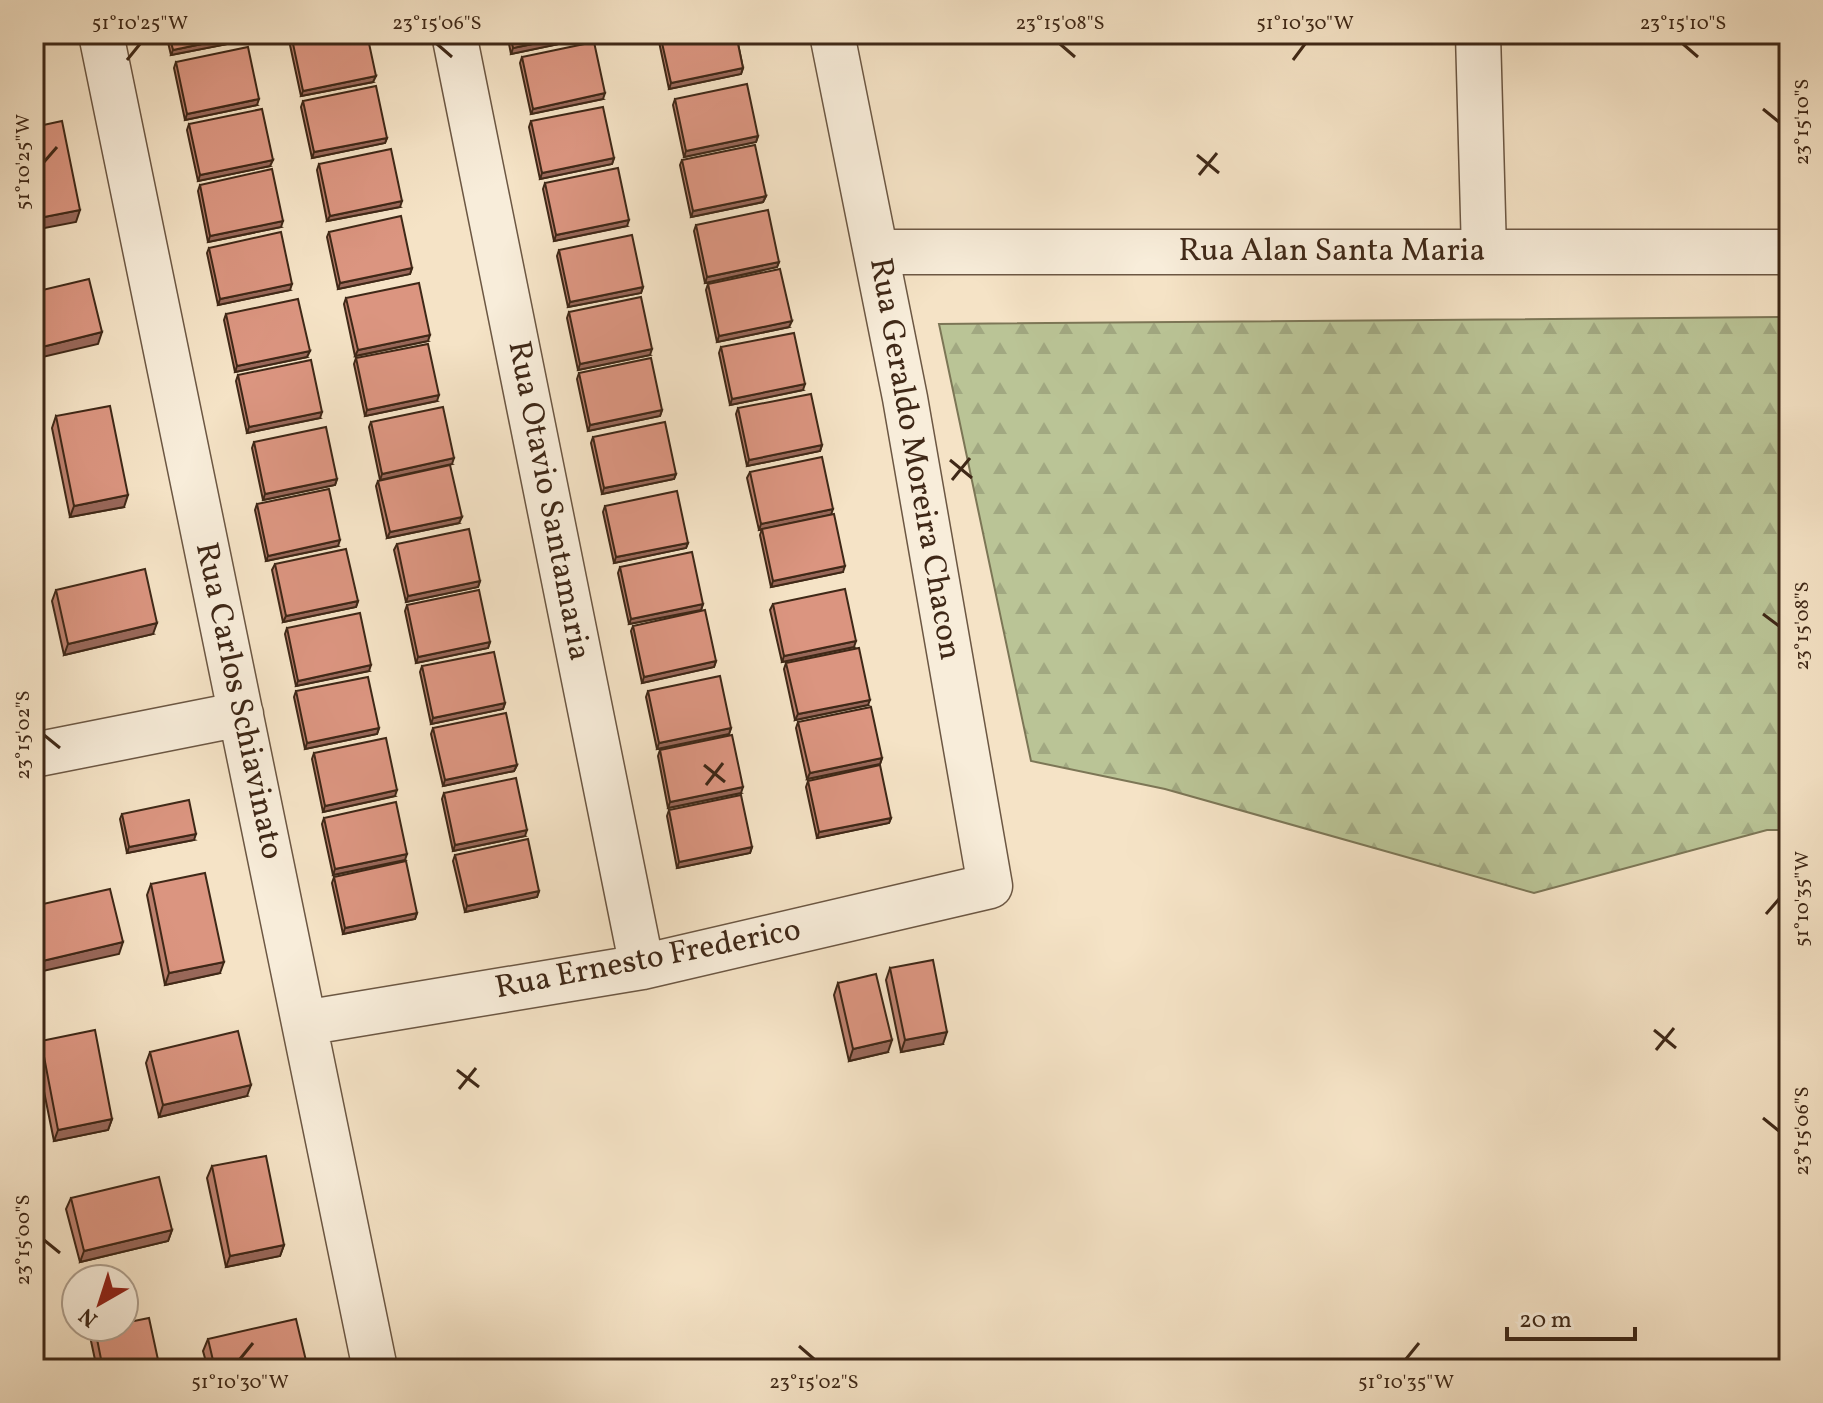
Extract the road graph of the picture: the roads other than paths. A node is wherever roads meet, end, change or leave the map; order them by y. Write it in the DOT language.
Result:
graph roads {
  1 [pos="101,34"];
  2 [pos="454,34"];
  3 [pos="832,34"];
  4 [pos="1478,34"];
  5 [pos="876,252"];
  6 [pos="1484,252"];
  7 [pos="1789,252"];
  8 [pos="241,714"];
  9 [pos="34,755"];
  10 [pos="990,886"];
  11 [pos="642,967"];
  12 [pos="304,1023"];
  13 [pos="375,1369"];
  1 -- 8 [label="street, Rua Carlos Schiavinato"];
  2 -- 11 [label="street, Rua Otavio Santamaria"];
  3 -- 5 [label="street, Rua Geraldo Moreira Chacon"];
  4 -- 6 [label="street"];
  5 -- 6 [label="street, Rua Alan Santa Maria"];
  5 -- 10 [label="street, Rua Geraldo Moreira Chacon"];
  6 -- 7 [label="street, Rua Alan Santa Maria"];
  8 -- 9 [label="street"];
  8 -- 12 [label="street, Rua Carlos Schiavinato"];
  10 -- 11 [label="street, Rua Ernesto Frederico"];
  11 -- 12 [label="street, Rua Ernesto Frederico"];
  12 -- 13 [label="street, Rua Carlos Schiavinato"];
}
